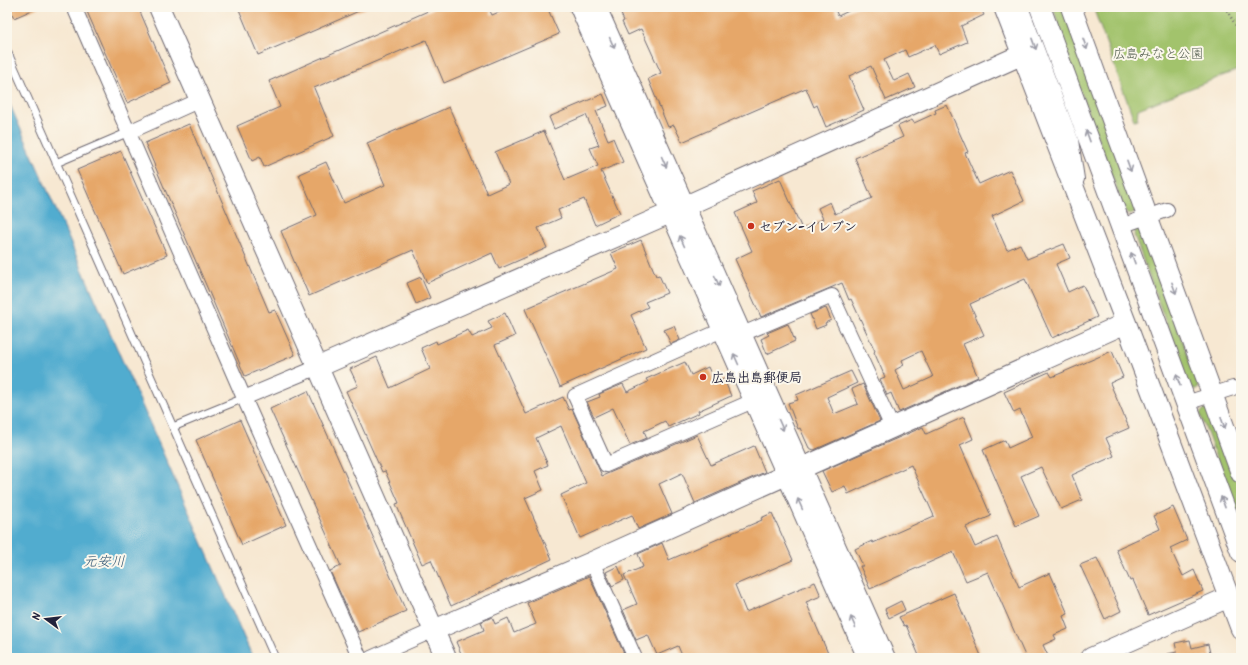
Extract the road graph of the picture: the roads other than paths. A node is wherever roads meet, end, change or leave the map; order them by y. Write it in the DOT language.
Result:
graph roads {
  1 [pos="74,7"];
  2 [pos="158,7"];
  3 [pos="580,7"];
  4 [pos="596,7"];
  5 [pos="1004,7"];
  6 [pos="1021,7"];
  7 [pos="1040,7"];
  8 [pos="1071,7"];
  9 [pos="7,51"];
  10 [pos="1022,55"];
  11 [pos="200,100"];
  12 [pos="129,132"];
  13 [pos="56,163"];
  14 [pos="677,210"];
  15 [pos="1167,210"];
  16 [pos="1082,212"];
  17 [pos="1148,217"];
  18 [pos="1121,226"];
  19 [pos="1126,323"];
  20 [pos="732,332"];
  21 [pos="318,367"];
  22 [pos="1233,388"];
  23 [pos="1212,394"];
  24 [pos="761,397"];
  25 [pos="244,398"];
  26 [pos="1186,403"];
  27 [pos="173,427"];
  28 [pos="892,427"];
  29 [pos="794,471"];
  30 [pos="1241,473"];
  31 [pos="1241,552"];
  32 [pos="592,562"];
  33 [pos="1229,597"];
  34 [pos="1241,629"];
  35 [pos="434,630"];
  36 [pos="275,658"];
  37 [pos="360,658"];
  38 [pos="371,658"];
  39 [pos="446,658"];
  40 [pos="634,658"];
  41 [pos="868,658"];
  42 [pos="885,658"];
  43 [pos="1091,658"];
  1 -- 12 [label="street"];
  2 -- 11 [label="street"];
  3 -- 14 [label="street"];
  4 -- 14 [label="street, one-way"];
  5 -- 10 [label="street"];
  6 -- 16 [label="street, one-way"];
  18 -- 7 [label="street, one-way"];
  8 -- 17 [label="street, one-way"];
  9 -- 13 [label="lane"];
  10 -- 14 [label="street"];
  10 -- 16 [label="street"];
  11 -- 12 [label="street"];
  11 -- 21 [label="street"];
  12 -- 13 [label="lane"];
  12 -- 25 [label="street"];
  13 -- 27 [label="lane"];
  14 -- 20 [label="street"];
  14 -- 21 [label="street"];
  15 -- 17 [label="street"];
  16 -- 19 [label="street"];
  17 -- 18 [label="street"];
  17 -- 23 [label="street, one-way"];
  26 -- 18 [label="street, one-way"];
  19 -- 28 [label="street"];
  19 -- 33 [label="street"];
  20 -- 24 [label="street"];
  20 -- 24 [label="street"];
  20 -- 28 [label="street"];
  21 -- 25 [label="street"];
  21 -- 35 [label="street"];
  22 -- 23 [label="street"];
  23 -- 26 [label="street"];
  23 -- 30 [label="street, one-way"];
  24 -- 29 [label="street"];
  25 -- 27 [label="lane"];
  25 -- 37 [label="street"];
  31 -- 26 [label="street, one-way"];
  27 -- 36 [label="lane"];
  28 -- 29 [label="street"];
  29 -- 32 [label="street"];
  41 -- 29 [label="street, one-way"];
  29 -- 42 [label="street"];
  32 -- 35 [label="street"];
  32 -- 40 [label="street"];
  33 -- 34 [label="street"];
  33 -- 43 [label="street"];
  35 -- 38 [label="street"];
  35 -- 39 [label="street"];
}
